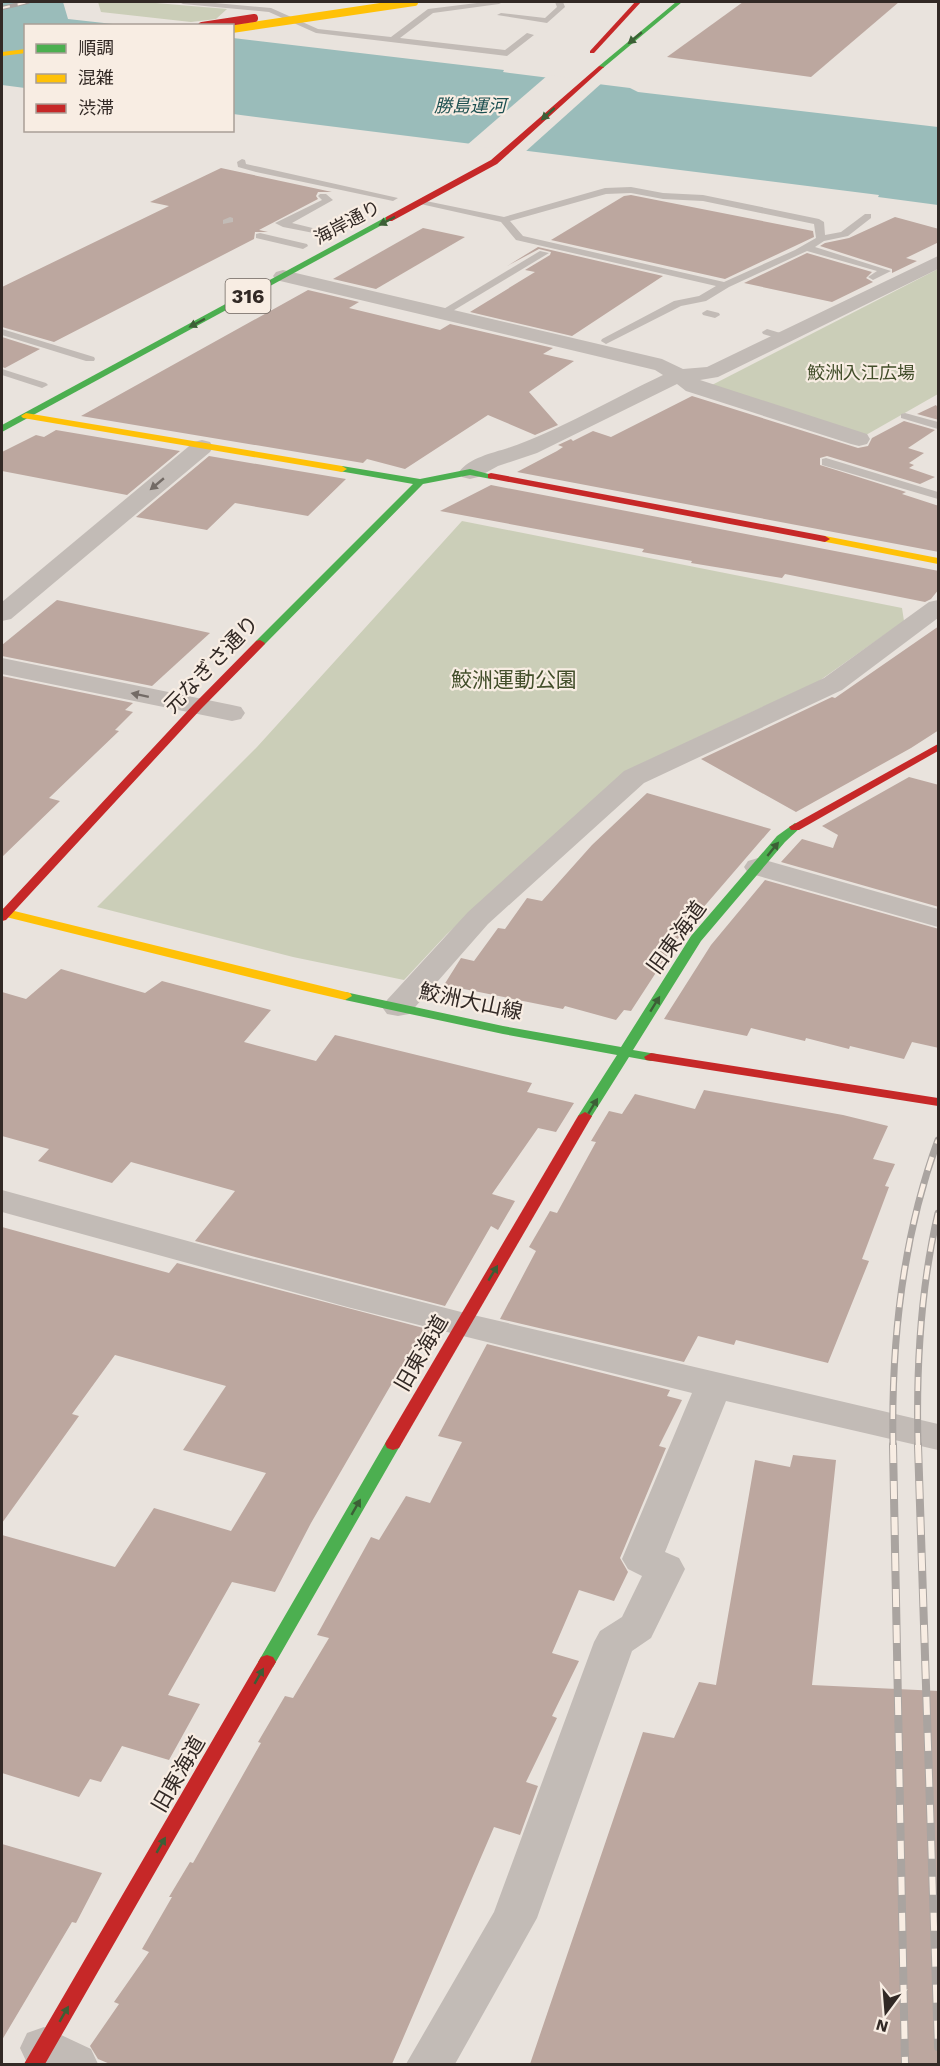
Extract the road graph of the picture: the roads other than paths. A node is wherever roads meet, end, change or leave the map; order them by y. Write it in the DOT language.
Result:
graph roads {
  1 [pos="183,2"];
  2 [pos="367,2"];
  3 [pos="414,2"];
  4 [pos="499,2"];
  5 [pos="560,2"];
  6 [pos="638,2"];
  7 [pos="679,2"];
  8 [pos="501,15"];
  9 [pos="216,24"];
  10 [pos="234,29"];
  11 [pos="530,35"];
  12 [pos="392,40"];
  13 [pos="24,51"];
  14 [pos="2,54"];
  15 [pos="24,57"];
  16 [pos="2,61"];
  17 [pos="582,63"];
  18 [pos="242,162"];
  19 [pos="323,196"];
  20 [pos="397,196"];
  21 [pos="421,203"];
  22 [pos="372,209"];
  23 [pos="868,216"];
  24 [pos="504,220"];
  25 [pos="330,232"];
  26 [pos="260,236"];
  27 [pos="821,239"];
  28 [pos="303,246"];
  29 [pos="807,248"];
  30 [pos="544,253"];
  31 [pos="287,254"];
  32 [pos="939,262"];
  33 [pos="284,276"];
  34 [pos="873,277"];
  35 [pos="725,285"];
  36 [pos="442,313"];
  37 [pos="2,332"];
  38 [pos="606,340"];
  39 [pos="95,357"];
  40 [pos="70,370"];
  41 [pos="2,372"];
  42 [pos="677,376"];
  43 [pos="47,382"];
  44 [pos="22,396"];
  45 [pos="26,416"];
  46 [pos="905,416"];
  47 [pos="939,426"];
  48 [pos="2,429"];
  49 [pos="859,439"];
  50 [pos="202,447"];
  51 [pos="826,462"];
  52 [pos="470,472"];
  53 [pos="420,482"];
  54 [pos="939,496"];
  55 [pos="939,561"];
  56 [pos="939,607"];
  57 [pos="2,614"];
  58 [pos="2,666"];
  59 [pos="197,707"];
  60 [pos="232,713"];
  61 [pos="939,747"];
  62 [pos="758,867"];
  63 [pos="3,914"];
  64 [pos="939,918"];
  65 [pos="398,1007"];
  66 [pos="623,1053"];
  67 [pos="939,1102"];
  68 [pos="2,1201"];
  69 [pos="463,1323"];
  70 [pos="714,1386"];
  71 [pos="939,1437"];
  72 [pos="51,2059"];
  73 [pos="430,2064"];
  1 -- 12 [label="lane"];
  2 -- 9 [label="main road, bridge"];
  3 -- 10 [label="main road, bridge"];
  4 -- 12 [label="lane"];
  5 -- 8 [label="lane"];
  6 -- 17 [label="main road"];
  7 -- 21 [label="main road, 海岸通り / 316, one-way"];
  11 -- 12 [label="lane"];
  13 -- 14 [label="main road"];
  15 -- 16 [label="main road"];
  18 -- 20 [label="lane"];
  19 -- 25 [label="lane"];
  20 -- 22 [label="main road, 海岸通り"];
  21 -- 24 [label="lane"];
  21 -- 33 [label="main road, 海岸通り / 316, one-way"];
  23 -- 27 [label="lane"];
  24 -- 27 [label="lane"];
  24 -- 35 [label="lane"];
  25 -- 28 [label="main road, 海岸通り / 316"];
  26 -- 28 [label="lane"];
  27 -- 29 [label="lane"];
  28 -- 31 [label="main road, 海岸通り / 316"];
  29 -- 34 [label="lane"];
  29 -- 35 [label="lane"];
  30 -- 36 [label="lane"];
  32 -- 42 [label="street"];
  33 -- 36 [label="street"];
  33 -- 45 [label="main road, 海岸通り / 316, one-way"];
  35 -- 38 [label="lane"];
  36 -- 42 [label="street"];
  37 -- 39 [label="lane"];
  39 -- 40 [label="main road"];
  41 -- 43 [label="lane"];
  42 -- 49 [label="street"];
  42 -- 52 [label="street"];
  43 -- 44 [label="main road"];
  45 -- 48 [label="main road, 海岸通り / 316"];
  45 -- 50 [label="main road"];
  46 -- 47 [label="lane"];
  50 -- 53 [label="main road"];
  50 -- 57 [label="street, one-way"];
  51 -- 54 [label="lane"];
  52 -- 53 [label="main road"];
  52 -- 55 [label="main road"];
  53 -- 59 [label="main road, 元なぎさ通り"];
  56 -- 65 [label="street"];
  59 -- 58 [label="street, one-way"];
  59 -- 60 [label="street"];
  59 -- 63 [label="main road, 元なぎさ通り"];
  62 -- 61 [label="main road, 旧東海道, one-way"];
  62 -- 64 [label="street"];
  66 -- 62 [label="main road, 旧東海道, one-way"];
  63 -- 65 [label="main road, 鮫洲大山線"];
  65 -- 66 [label="main road, 鮫洲大山線"];
  66 -- 67 [label="main road, 鮫洲大山線"];
  69 -- 66 [label="main road, 旧東海道, one-way"];
  68 -- 69 [label="street"];
  69 -- 70 [label="street"];
  72 -- 69 [label="main road, 旧東海道, one-way"];
  70 -- 71 [label="street"];
  70 -- 73 [label="street"];
}
